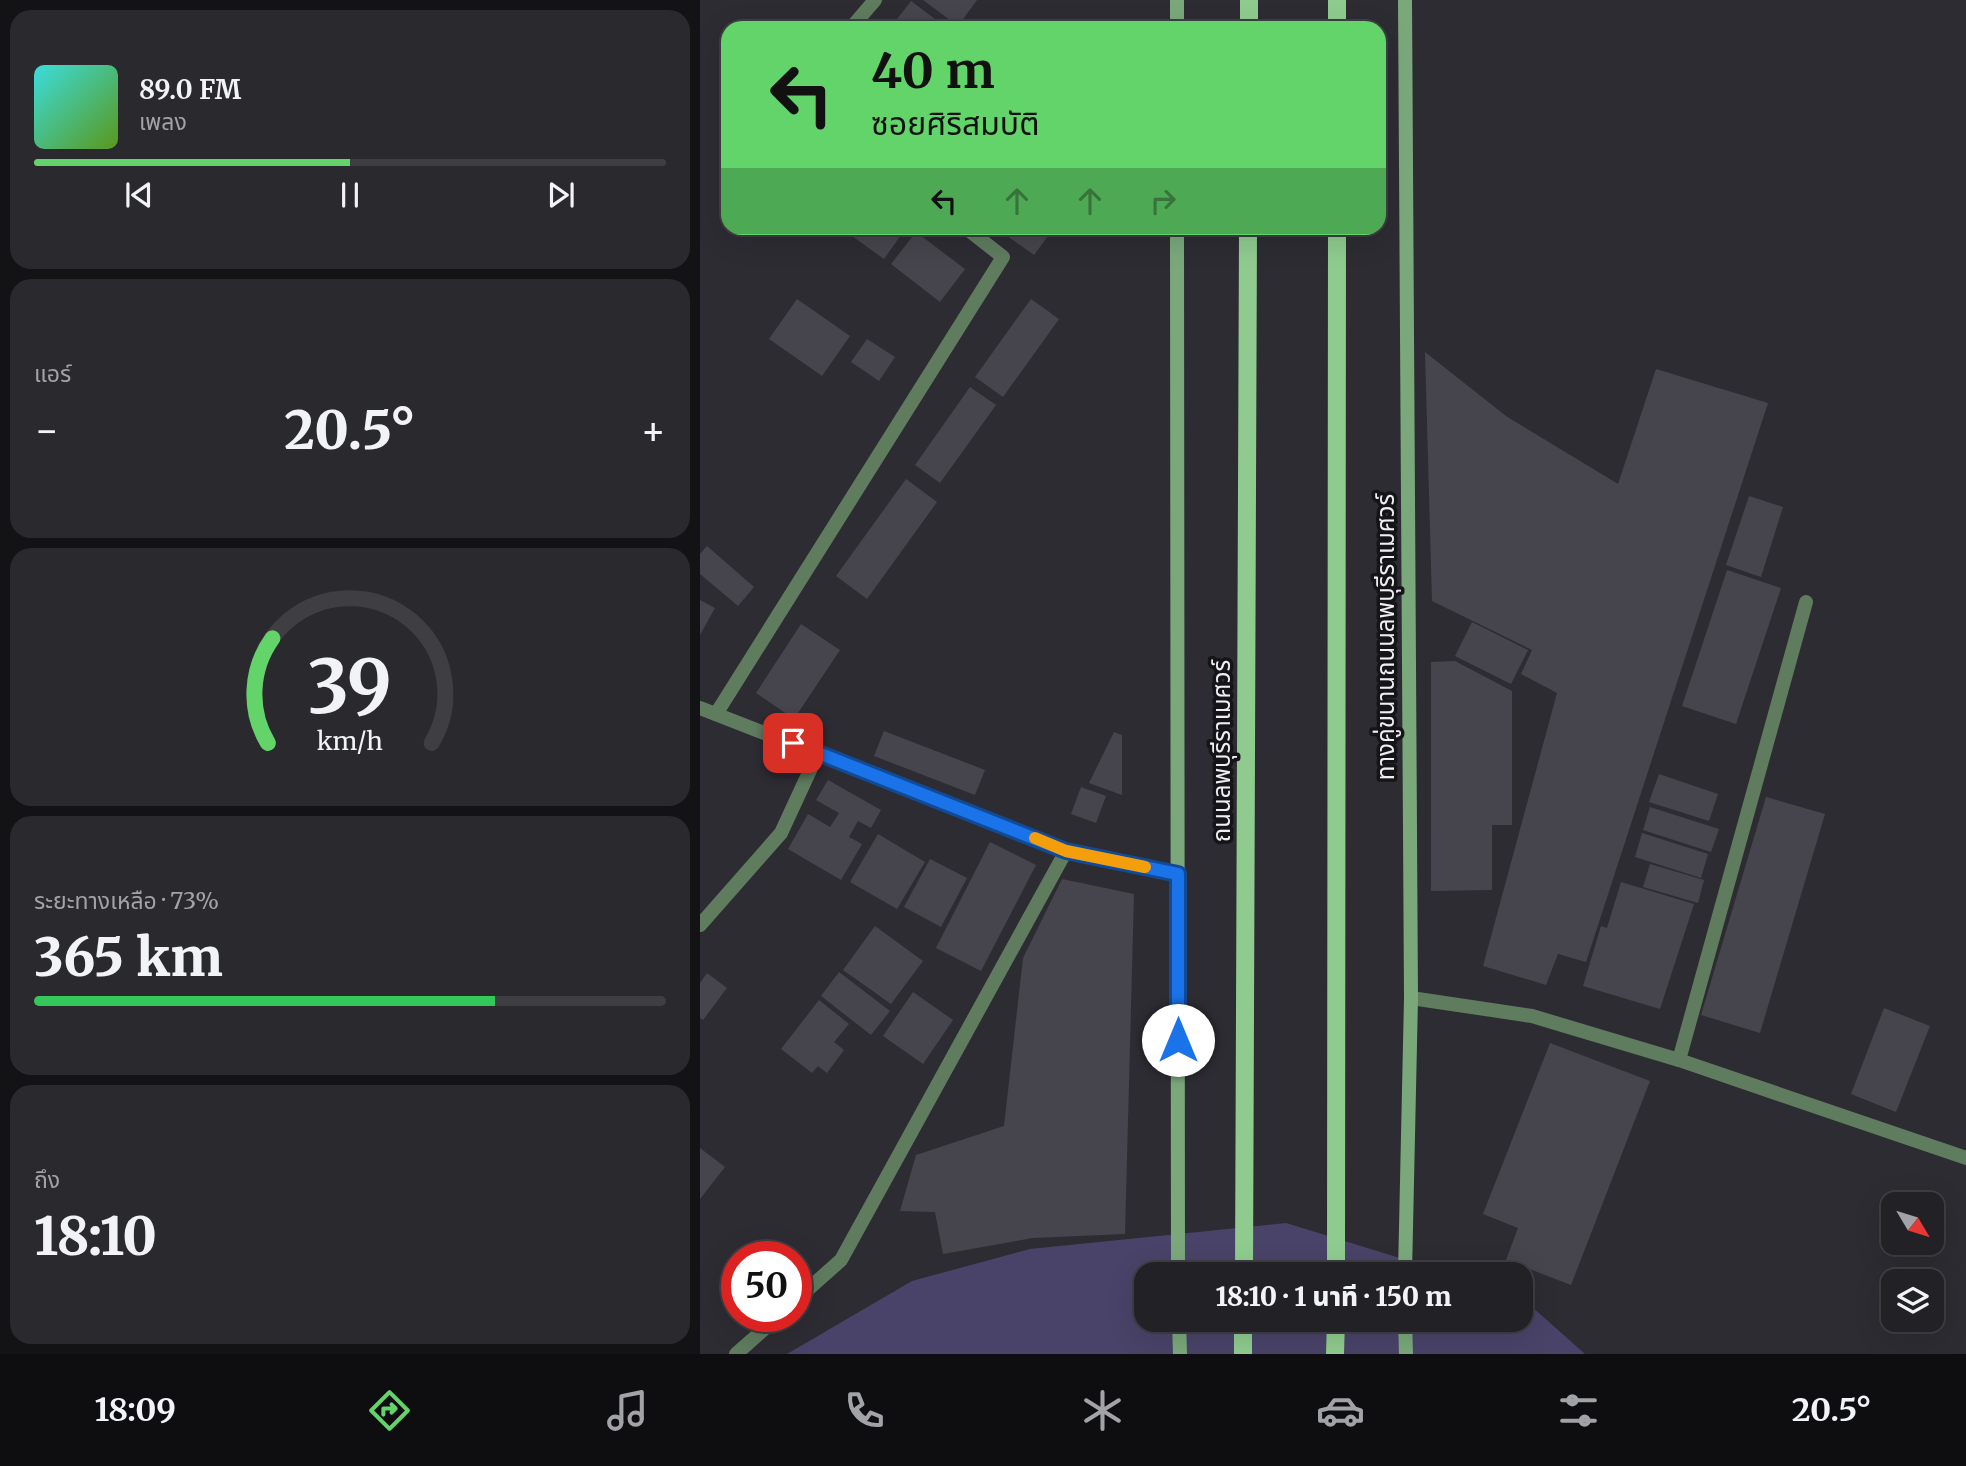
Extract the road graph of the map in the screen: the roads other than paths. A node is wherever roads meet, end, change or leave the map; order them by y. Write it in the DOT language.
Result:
graph roads {
  1 [pos="875,0"];
  2 [pos="1177,0"];
  3 [pos="1249,0"];
  4 [pos="1337,0"];
  5 [pos="1405,0"];
  6 [pos="857,21"];
  7 [pos="1177,21"];
  8 [pos="1249,21"];
  9 [pos="1337,21"];
  10 [pos="975,235"];
  11 [pos="1177,235"];
  12 [pos="1248,235"];
  13 [pos="1337,235"];
  14 [pos="1806,602"];
  15 [pos="700,708"];
  16 [pos="716,714"];
  17 [pos="818,753"];
  18 [pos="1066,851"];
  19 [pos="1178,874"];
  20 [pos="700,925"];
  21 [pos="1411,998"];
  22 [pos="1679,1059"];
  23 [pos="1966,1158"];
  24 [pos="1178,1262"];
  25 [pos="1244,1262"];
  26 [pos="1336,1262"];
  27 [pos="1405,1262"];
  28 [pos="812,1286"];
  29 [pos="761,1332"];
  30 [pos="1180,1332"];
  31 [pos="1243,1332"];
  32 [pos="1336,1332"];
  33 [pos="1405,1332"];
  34 [pos="736,1354"];
  35 [pos="1180,1354"];
  36 [pos="1242,1354"];
  37 [pos="1335,1354"];
  38 [pos="1406,1354"];
  1 -- 6 [label="street"];
  2 -- 7 [label="main road"];
  3 -- 8 [label="main road"];
  4 -- 9 [label="main road"];
  5 -- 21 [label="main road, ทางคู่ขนานถนนลพบุรีราเมศวร์"];
  10 -- 16 [label="street"];
  11 -- 19 [label="main road"];
  12 -- 25 [label="main road, ถนนลพบุรีราเมศวร์"];
  13 -- 26 [label="main road"];
  14 -- 22 [label="street"];
  15 -- 16 [label="street"];
  16 -- 17 [label="street"];
  17 -- 18 [label="street"];
  17 -- 20 [label="street"];
  18 -- 19 [label="street"];
  18 -- 28 [label="street"];
  19 -- 24 [label="main road"];
  21 -- 22 [label="street"];
  21 -- 27 [label="main road, ทางคู่ขนานถนนลพบุรีราเมศวร์"];
  22 -- 23 [label="street"];
  29 -- 34 [label="street"];
  30 -- 35 [label="main road"];
  31 -- 36 [label="main road"];
  32 -- 37 [label="main road"];
  33 -- 38 [label="main road"];
}
